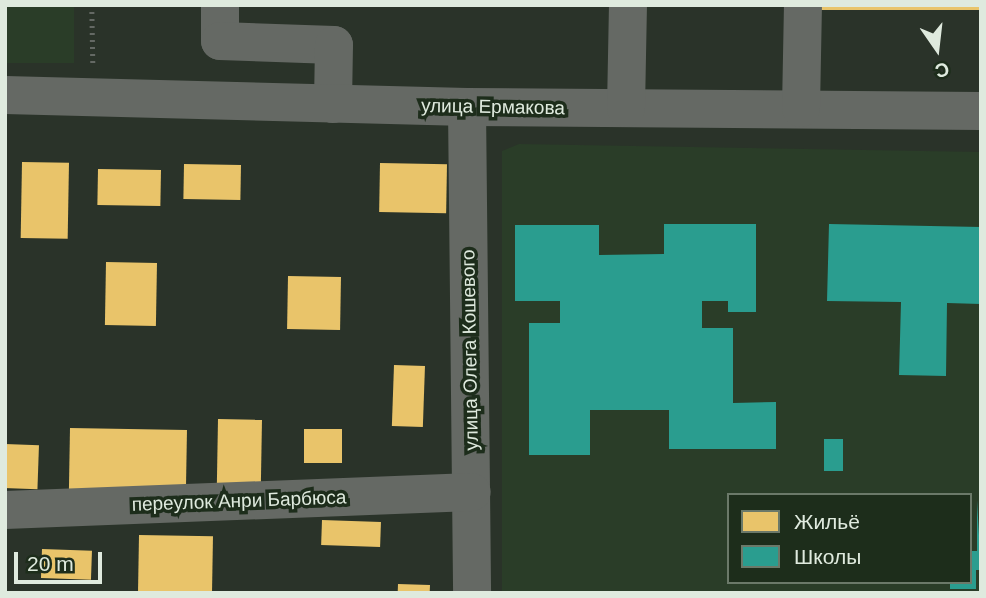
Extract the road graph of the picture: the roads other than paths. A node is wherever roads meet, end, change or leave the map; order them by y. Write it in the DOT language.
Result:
graph roads {
  1 [pos="220,5"];
  2 [pos="628,5"];
  3 [pos="803,5"];
  4 [pos="5,95"];
  5 [pos="333,104"];
  6 [pos="467,107"];
  7 [pos="626,108"];
  8 [pos="801,108"];
  9 [pos="981,111"];
  10 [pos="472,492"];
  11 [pos="5,510"];
  12 [pos="472,593"];
  1 -- 5 [label="street"];
  2 -- 7 [label="street"];
  3 -- 8 [label="street"];
  4 -- 5 [label="street, улица Ермакова"];
  5 -- 6 [label="street, улица Ермакова"];
  6 -- 7 [label="street, улица Ермакова"];
  6 -- 10 [label="street, улица Олега Кошевого"];
  7 -- 8 [label="street, улица Ермакова"];
  8 -- 9 [label="street, улица Ермакова"];
  10 -- 11 [label="street, переулок Анри Барбюса"];
  10 -- 12 [label="street, улица Олега Кошевого"];
}
